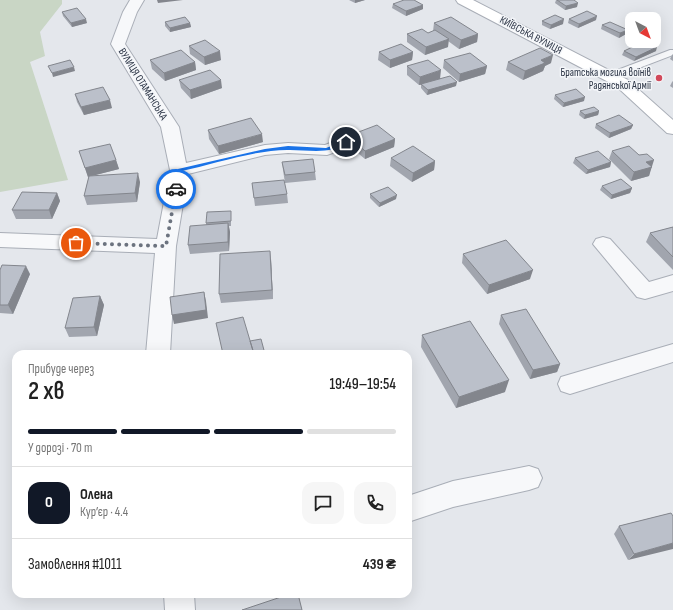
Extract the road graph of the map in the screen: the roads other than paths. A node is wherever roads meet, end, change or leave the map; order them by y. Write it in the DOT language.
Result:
graph roads {
  1 [pos="136,0"];
  2 [pos="463,0"];
  3 [pos="673,52"];
  4 [pos="610,76"];
  5 [pos="673,129"];
  6 [pos="346,142"];
  7 [pos="180,170"];
  8 [pos="0,240"];
  9 [pos="603,244"];
  10 [pos="166,246"];
  11 [pos="673,283"];
  12 [pos="158,350"];
  13 [pos="673,353"];
  14 [pos="570,384"];
  15 [pos="529,478"];
  16 [pos="412,509"];
  17 [pos="179,598"];
  18 [pos="180,610"];
  1 -- 7 [label="street, ВУЛИЦЯ ОТАМАНСЬКА"];
  2 -- 4 [label="street, КИЇВСЬКА ВУЛИЦЯ"];
  3 -- 4 [label="lane"];
  4 -- 5 [label="street, КИЇВСЬКА ВУЛИЦЯ"];
  6 -- 7 [label="street"];
  7 -- 10 [label="street, ВУЛИЦЯ ОТАМАНСЬКА"];
  8 -- 10 [label="street"];
  9 -- 11 [label="street"];
  10 -- 12 [label="street, ВУЛИЦЯ ОТАМАНСЬКА"];
  13 -- 14 [label="street"];
  15 -- 16 [label="street"];
  17 -- 18 [label="street"];
}
